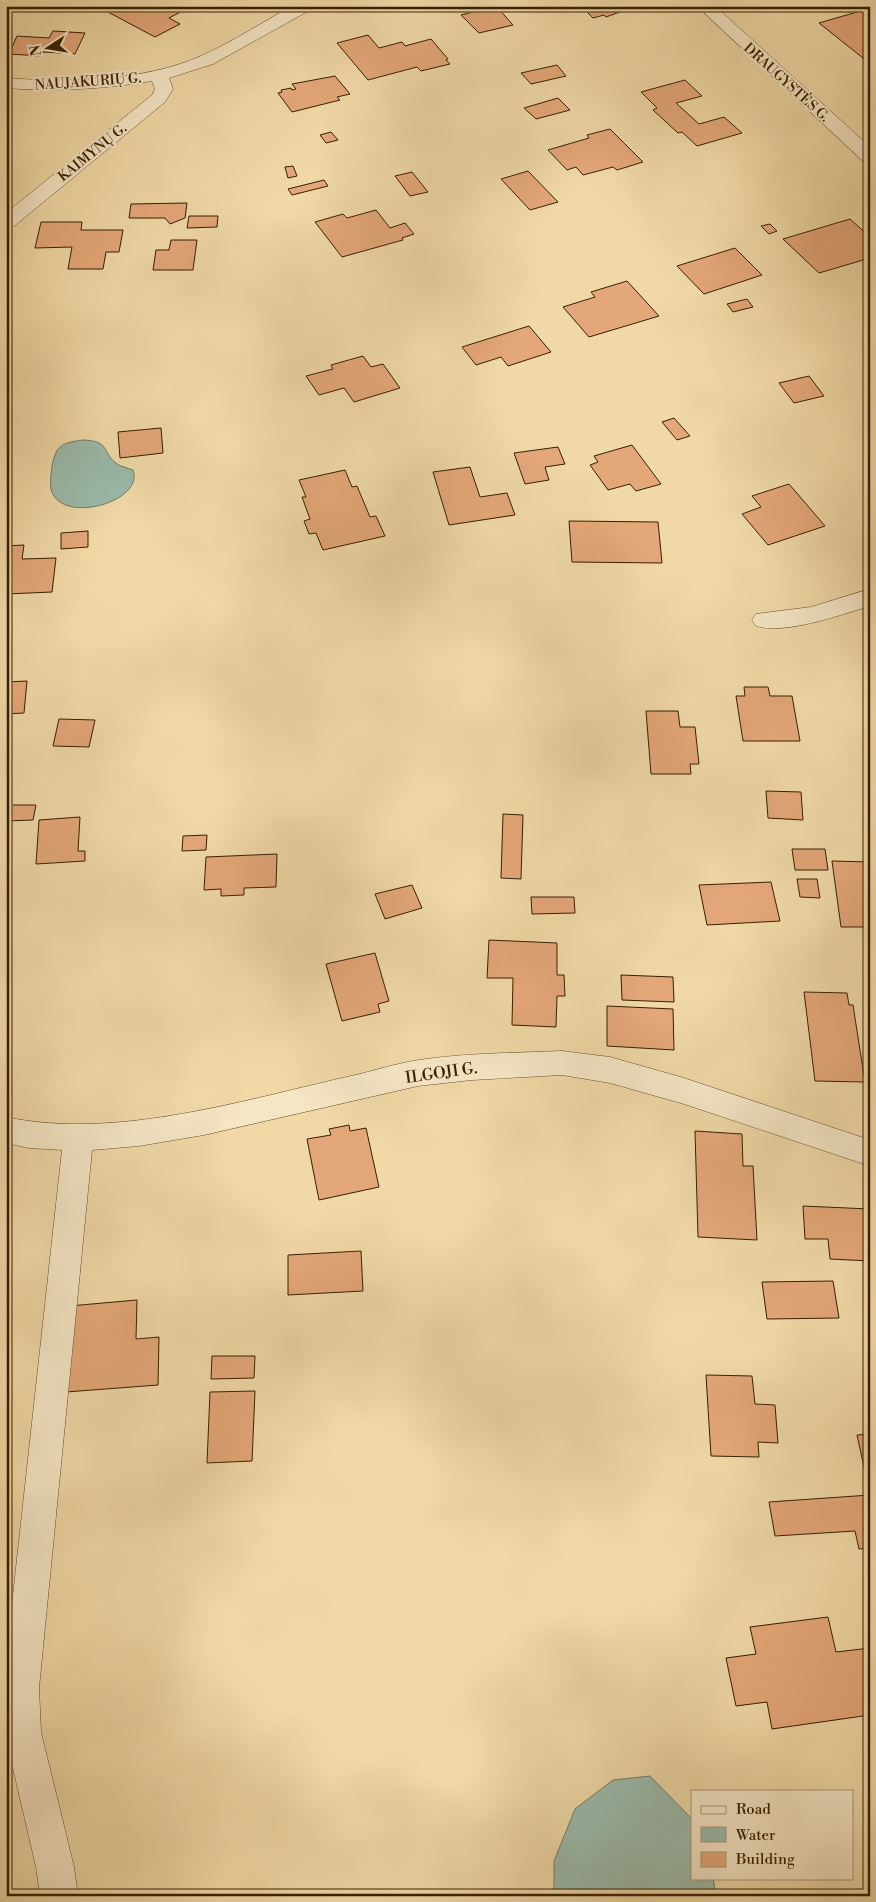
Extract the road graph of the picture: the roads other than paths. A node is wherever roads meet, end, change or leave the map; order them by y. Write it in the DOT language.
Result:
graph roads {
  1 [pos="304,6"];
  2 [pos="705,6"];
  3 [pos="159,75"];
  4 [pos="6,83"];
  5 [pos="870,157"];
  6 [pos="6,223"];
  7 [pos="870,597"];
  8 [pos="764,620"];
  9 [pos="6,1130"];
  10 [pos="78,1138"];
  11 [pos="870,1153"];
  12 [pos="59,1896"];
  1 -- 3 [label="street, NAUJAKURIŲ G."];
  2 -- 5 [label="street, DRAUGYSTĖS G."];
  3 -- 4 [label="street, NAUJAKURIŲ G."];
  3 -- 6 [label="street, KAIMYNŲ G."];
  7 -- 8 [label="street"];
  9 -- 10 [label="street, ILGOJI G."];
  10 -- 11 [label="street, ILGOJI G."];
  10 -- 12 [label="street"];
}
